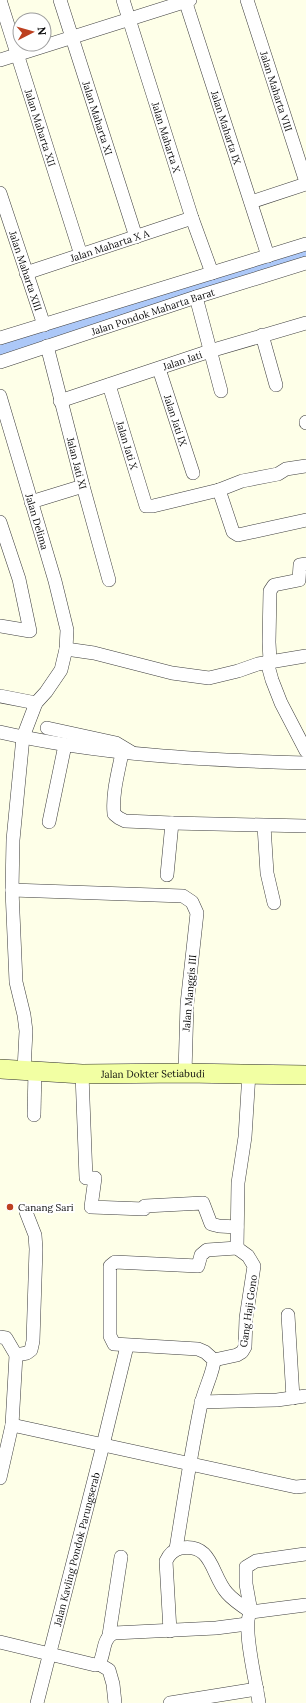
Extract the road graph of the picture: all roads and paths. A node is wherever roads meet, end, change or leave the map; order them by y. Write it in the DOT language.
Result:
graph roads {
  1 [pos="0,0"];
  2 [pos="60,0"];
  3 [pos="123,0"];
  4 [pos="248,0"];
  5 [pos="187,1"];
  6 [pos="129,20"];
  7 [pos="72,37"];
  8 [pos="18,55"];
  9 [pos="0,60"];
  10 [pos="306,183"];
  11 [pos="0,193"];
  12 [pos="251,202"];
  13 [pos="192,218"];
  14 [pos="136,237"];
  15 [pos="306,244"];
  16 [pos="81,255"];
  17 [pos="268,256"];
  18 [pos="306,263"];
  19 [pos="26,273"];
  20 [pos="212,273"];
  21 [pos="196,297"];
  22 [pos="306,323"];
  23 [pos="44,325"];
  24 [pos="262,335"];
  25 [pos="0,338"];
  26 [pos="47,346"];
  27 [pos="210,351"];
  28 [pos="0,362"];
  29 [pos="159,369"];
  30 [pos="109,385"];
  31 [pos="276,386"];
  32 [pos="221,391"];
  33 [pos="0,396"];
  34 [pos="60,401"];
  35 [pos="306,466"];
  36 [pos="193,473"];
  37 [pos="83,486"];
  38 [pos="219,490"];
  39 [pos="31,502"];
  40 [pos="306,520"];
  41 [pos="0,522"];
  42 [pos="306,564"];
  43 [pos="109,580"];
  44 [pos="0,626"];
  45 [pos="66,649"];
  46 [pos="306,656"];
  47 [pos="268,662"];
  48 [pos="0,696"];
  49 [pos="36,704"];
  50 [pos="47,728"];
  51 [pos="0,732"];
  52 [pos="23,737"];
  53 [pos="65,745"];
  54 [pos="306,751"];
  55 [pos="128,753"];
  56 [pos="306,763"];
  57 [pos="49,822"];
  58 [pos="172,823"];
  59 [pos="264,826"];
  60 [pos="306,826"];
  61 [pos="167,876"];
  62 [pos="12,890"];
  63 [pos="274,903"];
  64 [pos="0,1069"];
  65 [pos="30,1070"];
  66 [pos="185,1073"];
  67 [pos="249,1073"];
  68 [pos="82,1074"];
  69 [pos="306,1075"];
  70 [pos="34,1115"];
  71 [pos="26,1212"];
  72 [pos="237,1227"];
  73 [pos="237,1248"];
  74 [pos="288,1315"];
  75 [pos="0,1337"];
  76 [pos="127,1346"];
  77 [pos="16,1355"];
  78 [pos="214,1360"];
  79 [pos="306,1396"];
  80 [pos="293,1398"];
  81 [pos="201,1402"];
  82 [pos="12,1425"];
  83 [pos="104,1445"];
  84 [pos="189,1465"];
  85 [pos="0,1478"];
  86 [pos="306,1486"];
  87 [pos="176,1549"];
  88 [pos="305,1554"];
  89 [pos="121,1557"];
  90 [pos="306,1605"];
  91 [pos="249,1618"];
  92 [pos="170,1632"];
  93 [pos="109,1635"];
  94 [pos="0,1642"];
  95 [pos="49,1653"];
  96 [pos="99,1664"];
  97 [pos="258,1689"];
  98 [pos="37,1703"];
  99 [pos="115,1703"];
  100 [pos="170,1703"];
  101 [pos="259,1703"];
  1 -- 8 [label="street, Jalan Maharta XII"];
  2 -- 7 [label="street, Jalan Maharta XI"];
  3 -- 6 [label="street, Jalan Maharta X"];
  4 -- 10 [label="street, Jalan Maharta VIII"];
  5 -- 6 [label="street"];
  5 -- 12 [label="street, Jalan Maharta IX"];
  6 -- 7 [label="street"];
  6 -- 13 [label="street, Jalan Maharta X"];
  7 -- 8 [label="street"];
  7 -- 14 [label="street, Jalan Maharta XI"];
  8 -- 9 [label="street"];
  8 -- 16 [label="street, Jalan Maharta XII"];
  10 -- 12 [label="street"];
  11 -- 19 [label="street, Jalan Maharta XIII"];
  12 -- 17 [label="street, Jalan Maharta IX"];
  13 -- 14 [label="street, Jalan Maharta X A"];
  13 -- 20 [label="street, Jalan Maharta X"];
  14 -- 16 [label="street, Jalan Maharta X A"];
  15 -- 17 [label="street, Jalan Pondok Maharta Barat"];
  16 -- 19 [label="street, Jalan Maharta X A"];
  17 -- 20 [label="street, Jalan Pondok Maharta Barat"];
  18 -- 21 [label="street, Jalan Pondok Maharta Barat"];
  19 -- 23 [label="street, Jalan Maharta XIII"];
  20 -- 23 [label="street, Jalan Pondok Maharta Barat"];
  21 -- 26 [label="street, Jalan Pondok Maharta Barat"];
  21 -- 27 [label="street"];
  22 -- 24 [label="street, Jalan Jati"];
  23 -- 25 [label="street, Jalan Pondok Maharta Barat"];
  24 -- 27 [label="street, Jalan Jati"];
  24 -- 31 [label="street"];
  26 -- 28 [label="street, Jalan Pondok Maharta Barat"];
  26 -- 34 [label="street, Jalan Jati XI"];
  27 -- 29 [label="street, Jalan Jati"];
  27 -- 32 [label="street"];
  29 -- 30 [label="street, Jalan Jati"];
  29 -- 36 [label="street, Jalan Jati IX"];
  30 -- 34 [label="street, Jalan Jati"];
  30 -- 38 [label="street, Jalan Jati X"];
  33 -- 39 [label="street, Jalan Delima"];
  34 -- 37 [label="street, Jalan Jati XI"];
  35 -- 38 [label="street"];
  37 -- 39 [label="street"];
  37 -- 43 [label="street, Jalan Jati XI"];
  38 -- 40 [label="street"];
  39 -- 45 [label="street, Jalan Delima"];
  41 -- 44 [label="street"];
  42 -- 47 [label="street"];
  45 -- 47 [label="street"];
  45 -- 49 [label="street, Jalan Delima"];
  46 -- 47 [label="street"];
  47 -- 54 [label="street"];
  48 -- 49 [label="street"];
  49 -- 52 [label="street, Jalan Delima"];
  50 -- 55 [label="street"];
  51 -- 52 [label="street"];
  52 -- 53 [label="street"];
  52 -- 62 [label="street, Jalan Delima"];
  53 -- 55 [label="street"];
  53 -- 57 [label="street"];
  55 -- 56 [label="street"];
  55 -- 58 [label="street"];
  58 -- 59 [label="street"];
  58 -- 61 [label="street"];
  59 -- 60 [label="street"];
  59 -- 63 [label="street"];
  62 -- 65 [label="street, Jalan Delima"];
  62 -- 66 [label="street, Jalan Manggis III"];
  64 -- 65 [label="street, Jalan Dokter Setiabudi"];
  65 -- 68 [label="street, Jalan Dokter Setiabudi"];
  65 -- 70 [label="street, Jalan Delima"];
  66 -- 67 [label="street, Jalan Dokter Setiabudi"];
  66 -- 68 [label="street, Jalan Dokter Setiabudi"];
  67 -- 69 [label="street, Jalan Dokter Setiabudi"];
  67 -- 72 [label="street"];
  68 -- 72 [label="street"];
  71 -- 77 [label="street"];
  72 -- 73 [label="street"];
  73 -- 76 [label="street"];
  73 -- 78 [label="street, Gang Haji Gono"];
  74 -- 80 [label="street"];
  75 -- 77 [label="street"];
  76 -- 78 [label="street"];
  76 -- 83 [label="street, Jalan Kavling Pondok Parungserab"];
  77 -- 82 [label="street"];
  78 -- 81 [label="street"];
  79 -- 80 [label="street"];
  80 -- 81 [label="street"];
  81 -- 84 [label="street"];
  82 -- 83 [label="street"];
  82 -- 85 [label="street"];
  83 -- 84 [label="street"];
  83 -- 95 [label="street, Jalan Kavling Pondok Parungserab"];
  84 -- 86 [label="street"];
  84 -- 87 [label="street"];
  87 -- 91 [label="street"];
  87 -- 92 [label="street"];
  88 -- 91 [label="street"];
  89 -- 93 [label="street"];
  90 -- 91 [label="street"];
  91 -- 92 [label="street"];
  91 -- 97 [label="street"];
  92 -- 93 [label="street"];
  93 -- 96 [label="street"];
  94 -- 95 [label="street"];
  95 -- 96 [label="street"];
  95 -- 98 [label="street, Jalan Kavling Pondok Parungserab"];
  96 -- 99 [label="street"];
  97 -- 100 [label="street"];
  97 -- 101 [label="street"];
}
